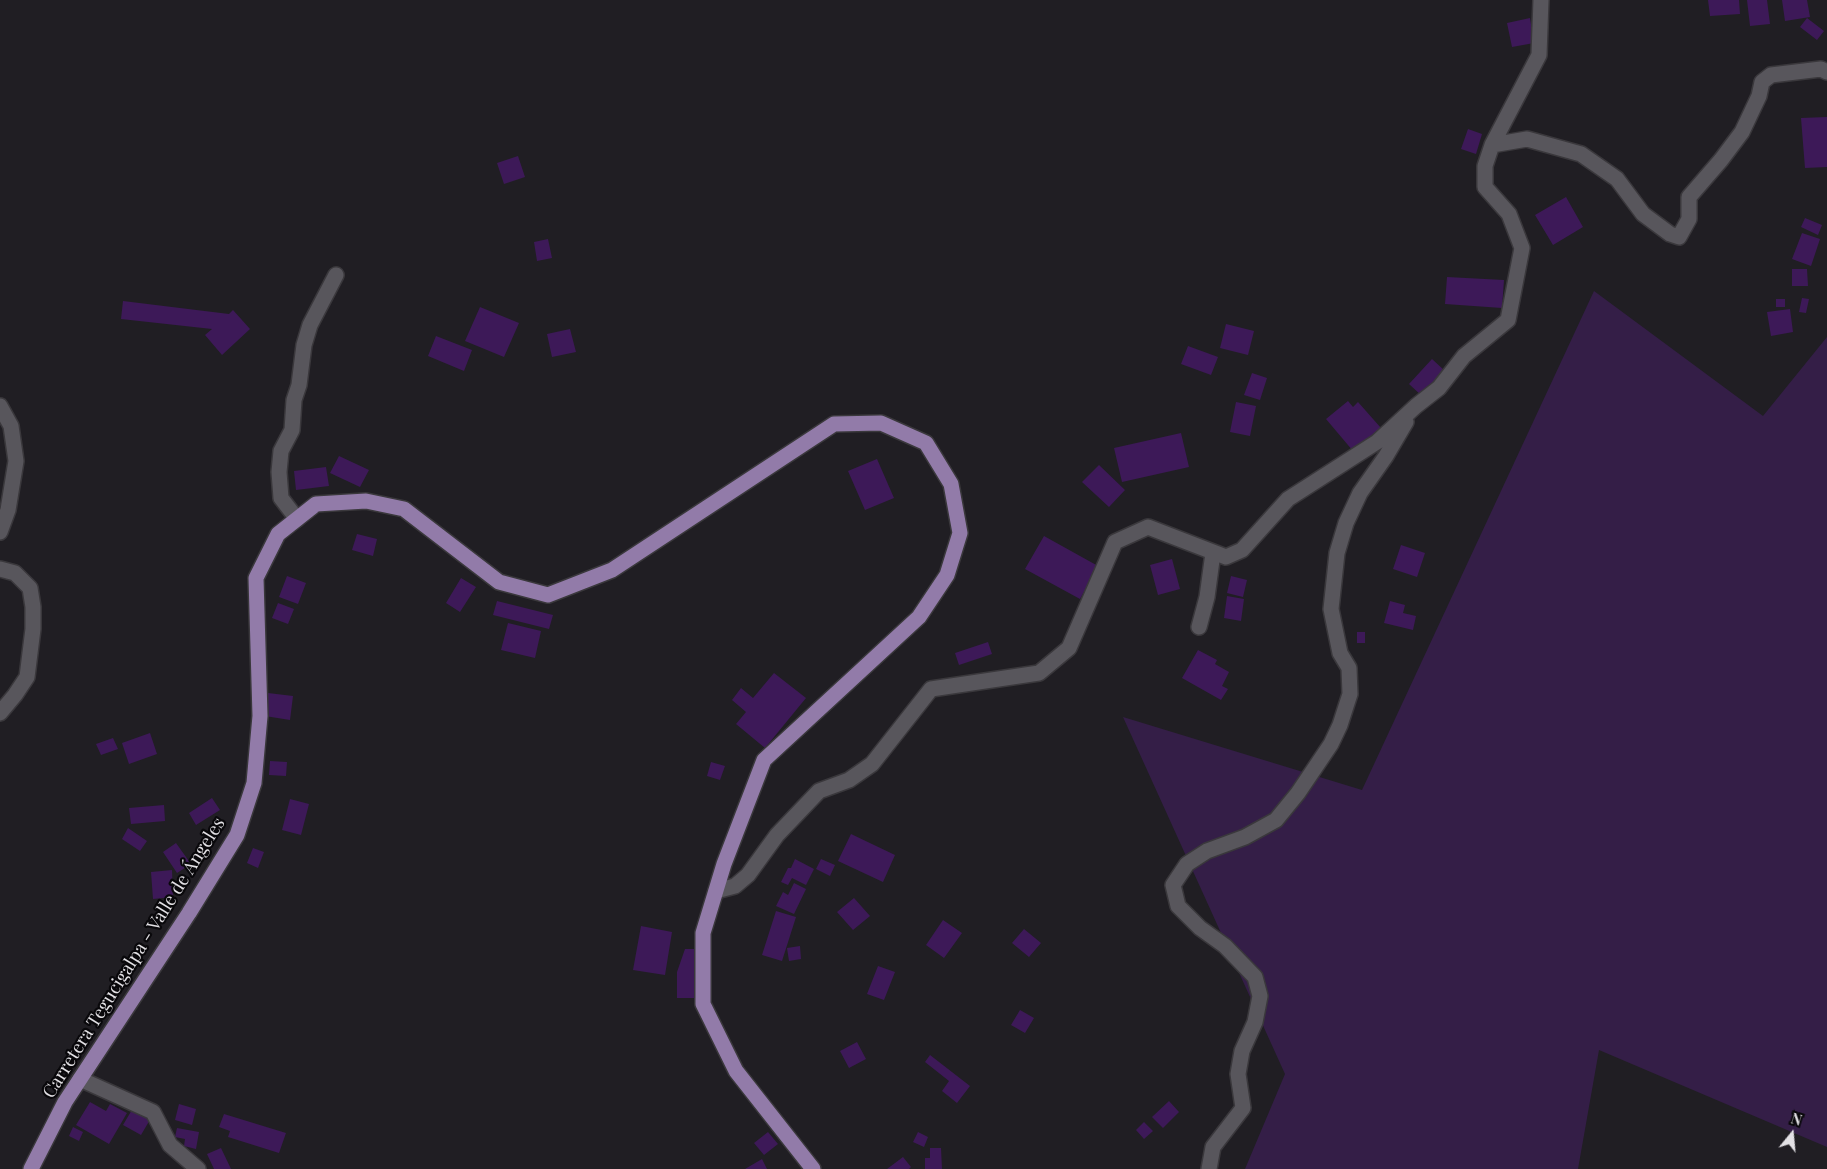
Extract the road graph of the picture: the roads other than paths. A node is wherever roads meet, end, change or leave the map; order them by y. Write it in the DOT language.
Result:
graph roads {
  1 [pos="1541,0"];
  2 [pos="1827,72"];
  3 [pos="1492,145"];
  4 [pos="336,275"];
  5 [pos="0,406"];
  6 [pos="1416,406"];
  7 [pos="297,519"];
  8 [pos="0,532"];
  9 [pos="1213,553"];
  10 [pos="0,569"];
  11 [pos="1199,627"];
  12 [pos="0,713"];
  13 [pos="716,891"];
  14 [pos="80,1079"];
  15 [pos="31,1169"];
  16 [pos="198,1169"];
  17 [pos="813,1169"];
  18 [pos="1209,1169"];
  1 -- 3 [label="street"];
  2 -- 3 [label="street"];
  3 -- 6 [label="street"];
  4 -- 7 [label="street"];
  5 -- 8 [label="street"];
  6 -- 9 [label="street"];
  6 -- 18 [label="street"];
  7 -- 13 [label="main road, Carretera Tegucigalpa - Valle de Ángeles"];
  7 -- 14 [label="main road, Carretera Tegucigalpa - Valle de Ángeles"];
  9 -- 11 [label="street"];
  9 -- 13 [label="street"];
  10 -- 12 [label="street"];
  13 -- 17 [label="main road, Carretera Tegucigalpa - Valle de Ángeles"];
  14 -- 15 [label="main road, Carretera Tegucigalpa - Valle de Ángeles"];
  14 -- 16 [label="street"];
}
